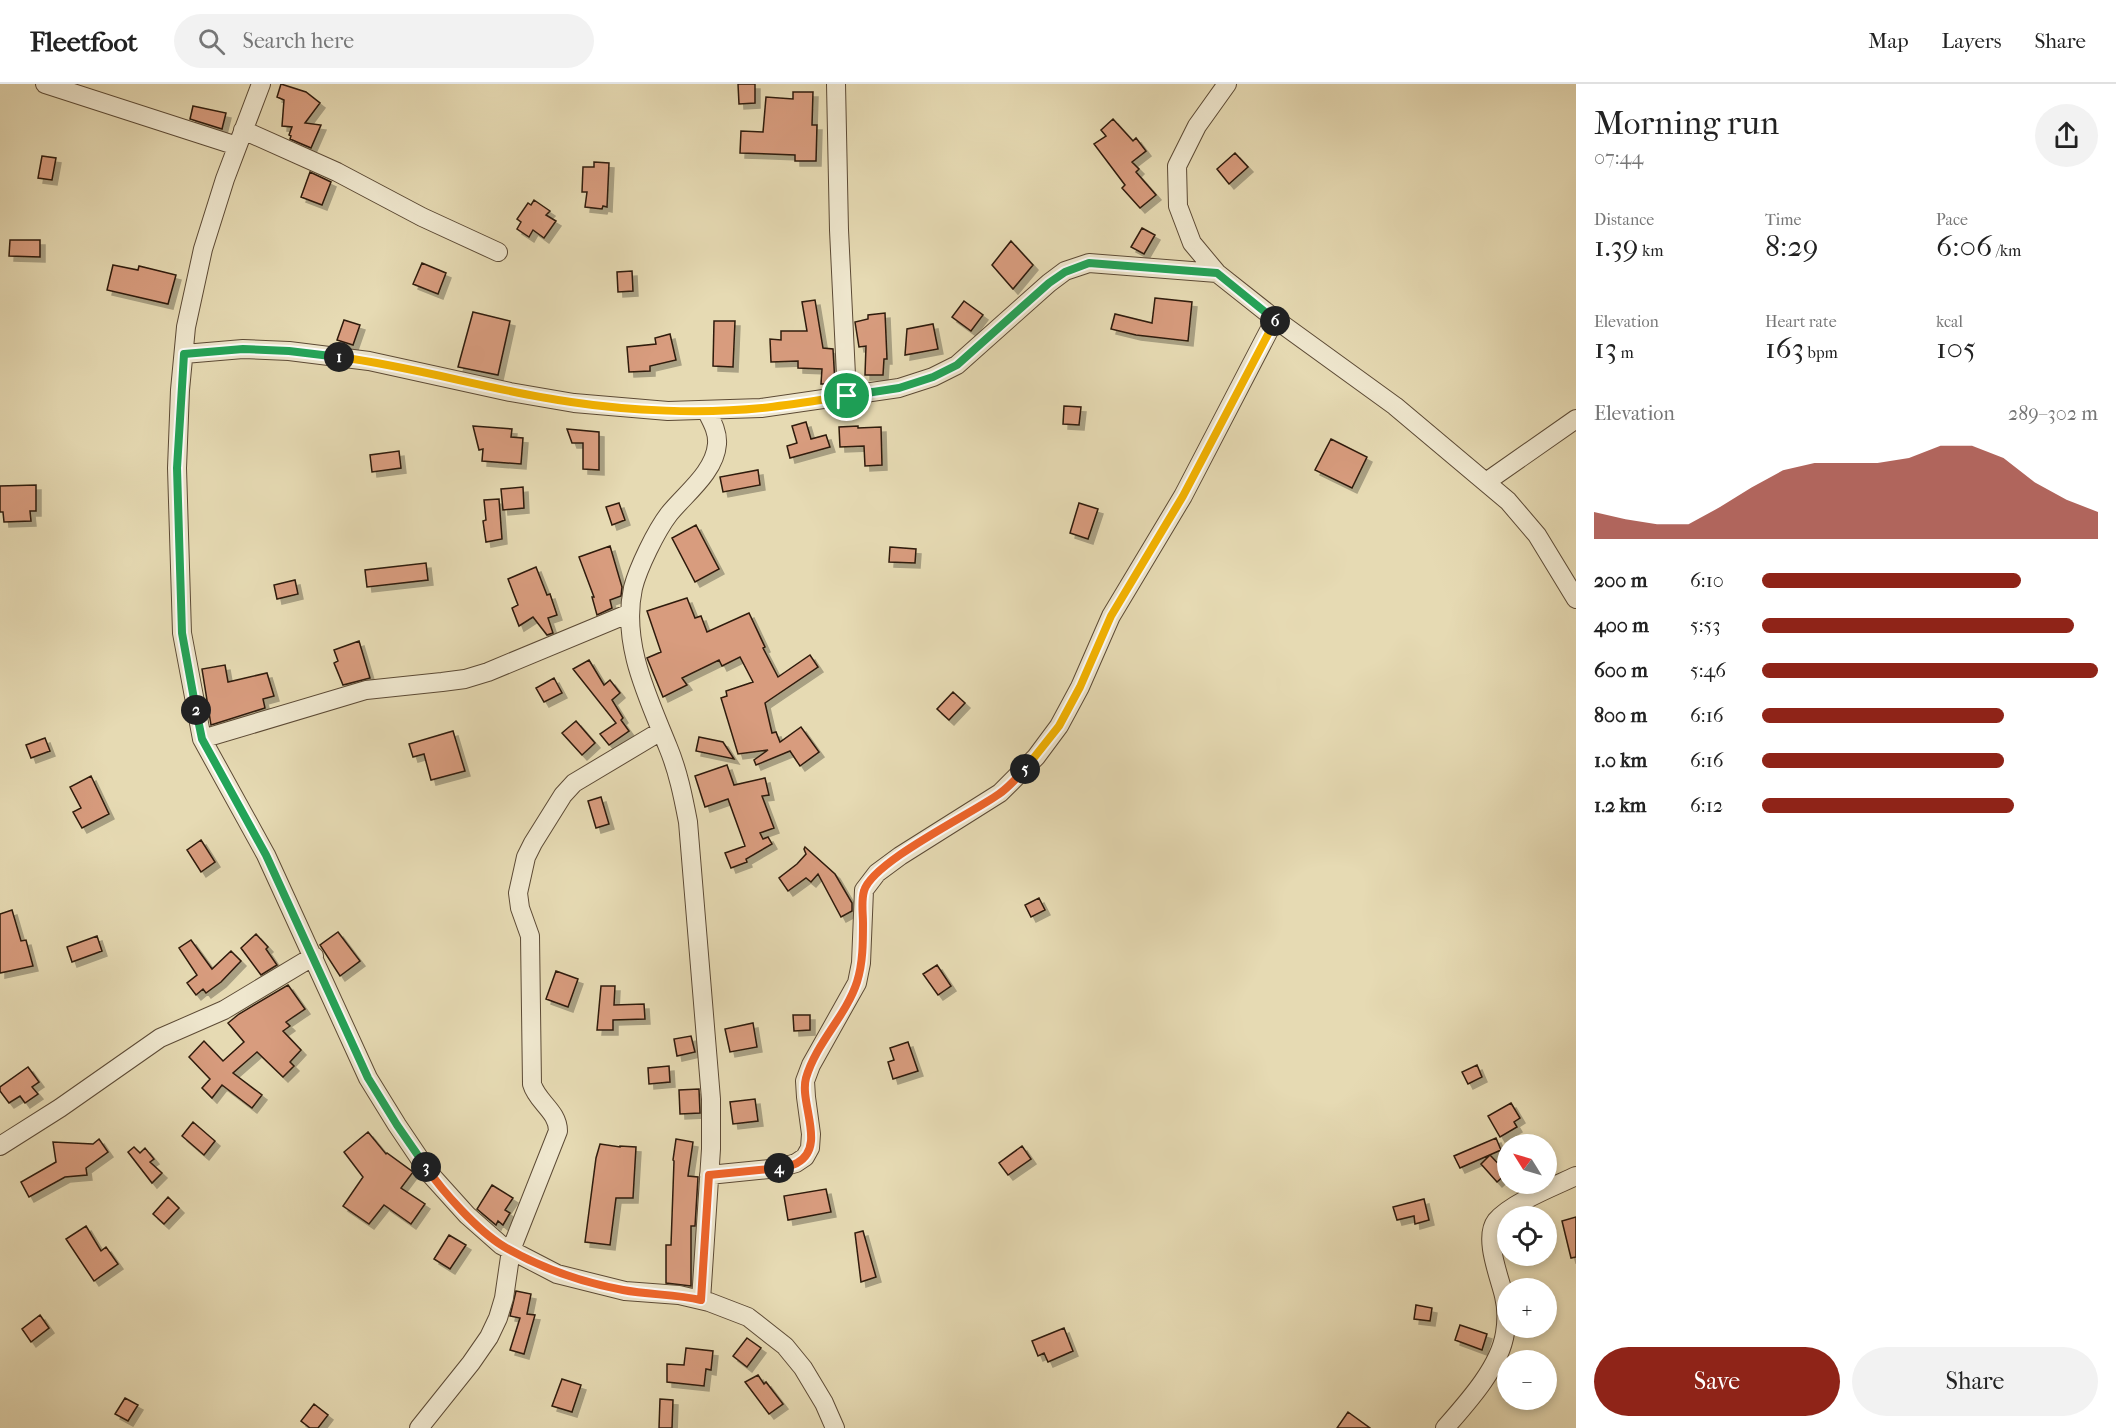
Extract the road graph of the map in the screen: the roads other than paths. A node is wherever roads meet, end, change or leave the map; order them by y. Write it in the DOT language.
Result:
graph roads {
  1 [pos="45,84"];
  2 [pos="261,84"];
  3 [pos="836,84"];
  4 [pos="1227,84"];
  5 [pos="240,138"];
  6 [pos="498,252"];
  7 [pos="1217,273"];
  8 [pos="1275,320"];
  9 [pos="184,354"];
  10 [pos="847,396"];
  11 [pos="705,410"];
  12 [pos="1576,419"];
  13 [pos="1486,482"];
  14 [pos="1576,599"];
  15 [pos="630,614"];
  16 [pos="661,731"];
  17 [pos="202,739"];
  18 [pos="314,956"];
  19 [pos="0,1146"];
  20 [pos="709,1175"];
  21 [pos="1576,1176"];
  22 [pos="511,1250"];
  23 [pos="701,1300"];
  24 [pos="419,1428"];
  25 [pos="835,1428"];
  26 [pos="1445,1428"];
  1 -- 5 [label="street"];
  2 -- 5 [label="street"];
  3 -- 10 [label="street"];
  4 -- 7 [label="street"];
  5 -- 6 [label="street"];
  5 -- 9 [label="street"];
  7 -- 8 [label="street"];
  7 -- 10 [label="street"];
  8 -- 13 [label="street"];
  8 -- 20 [label="street"];
  9 -- 11 [label="street"];
  9 -- 17 [label="street"];
  10 -- 11 [label="street"];
  11 -- 15 [label="street"];
  12 -- 13 [label="street"];
  13 -- 14 [label="street"];
  15 -- 16 [label="street"];
  15 -- 17 [label="street"];
  16 -- 20 [label="street"];
  16 -- 22 [label="street"];
  17 -- 18 [label="street"];
  18 -- 19 [label="street"];
  18 -- 22 [label="street"];
  20 -- 23 [label="street"];
  21 -- 26 [label="street"];
  22 -- 23 [label="street"];
  22 -- 24 [label="street"];
  23 -- 25 [label="street"];
}
